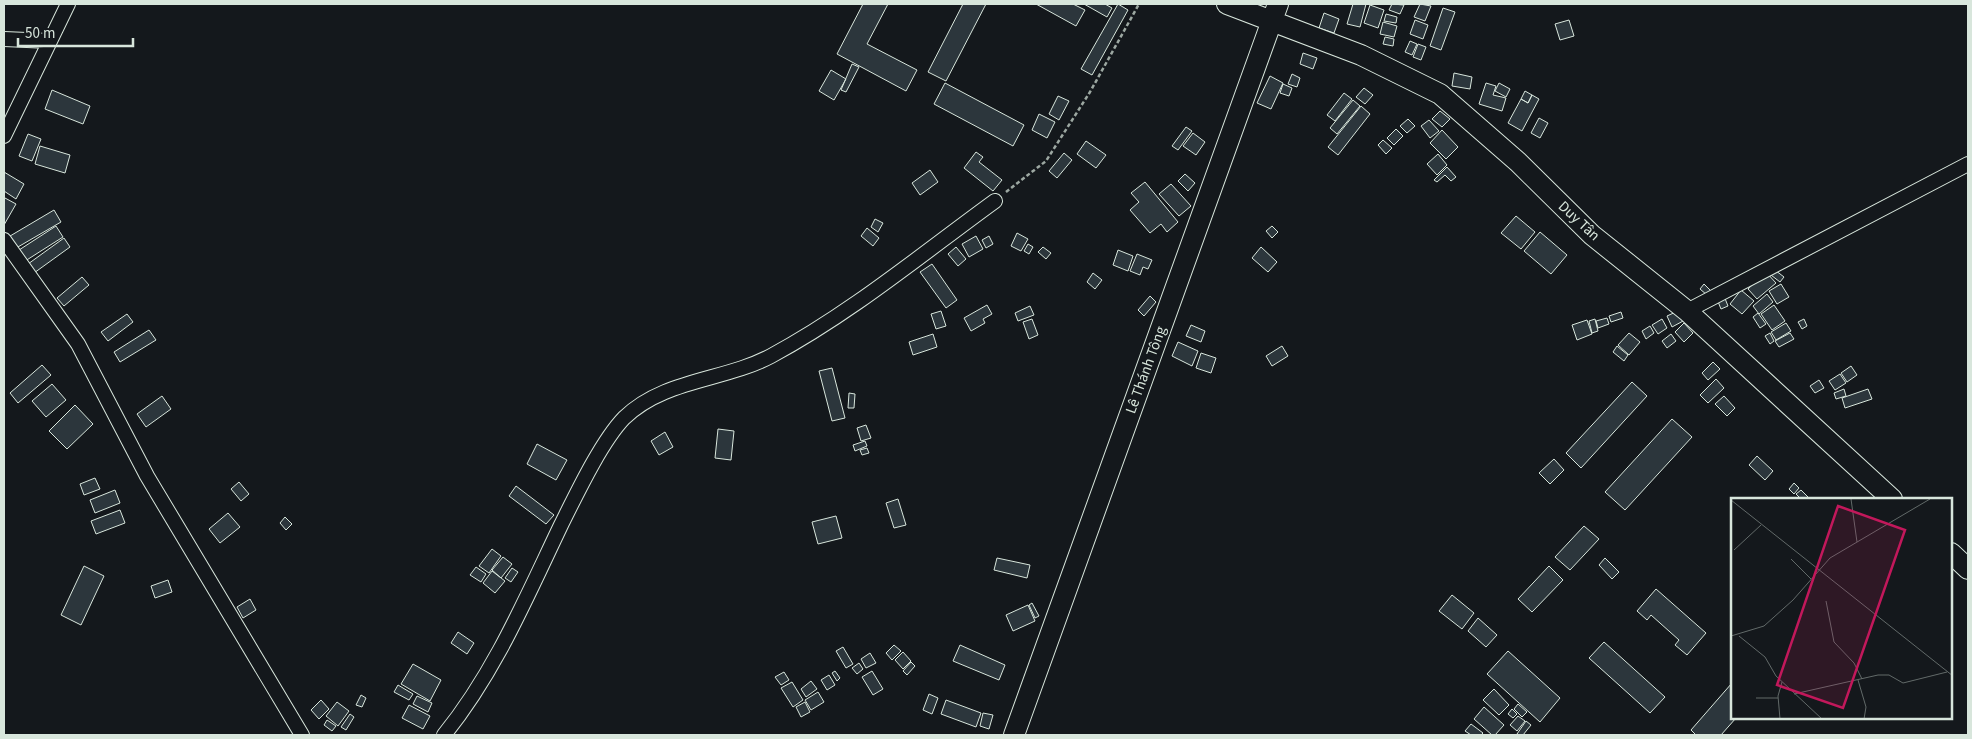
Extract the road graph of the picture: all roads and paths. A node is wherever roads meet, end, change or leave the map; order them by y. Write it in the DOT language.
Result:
graph roads {
  1 [pos="68,4"];
  2 [pos="1139,4"];
  3 [pos="1227,4"];
  4 [pos="1274,12"];
  5 [pos="4,39"];
  6 [pos="50,41"];
  7 [pos="4,136"];
  8 [pos="1968,164"];
  9 [pos="995,200"];
  10 [pos="4,240"];
  11 [pos="1687,311"];
  12 [pos="1891,498"];
  13 [pos="1952,554"];
  14 [pos="1968,569"];
  15 [pos="302,735"];
  16 [pos="444,735"];
  17 [pos="1014,735"];
  1 -- 6 [label="street"];
  2 -- 9 [label="path"];
  3 -- 4 [label="street, Duy Tân"];
  4 -- 11 [label="street, Duy Tân"];
  4 -- 17 [label="street, Lê Thánh Tông"];
  5 -- 6 [label="street"];
  6 -- 7 [label="street"];
  8 -- 11 [label="street"];
  9 -- 16 [label="street"];
  10 -- 15 [label="street"];
  11 -- 12 [label="street, Duy Tân"];
  13 -- 14 [label="street"];
}
